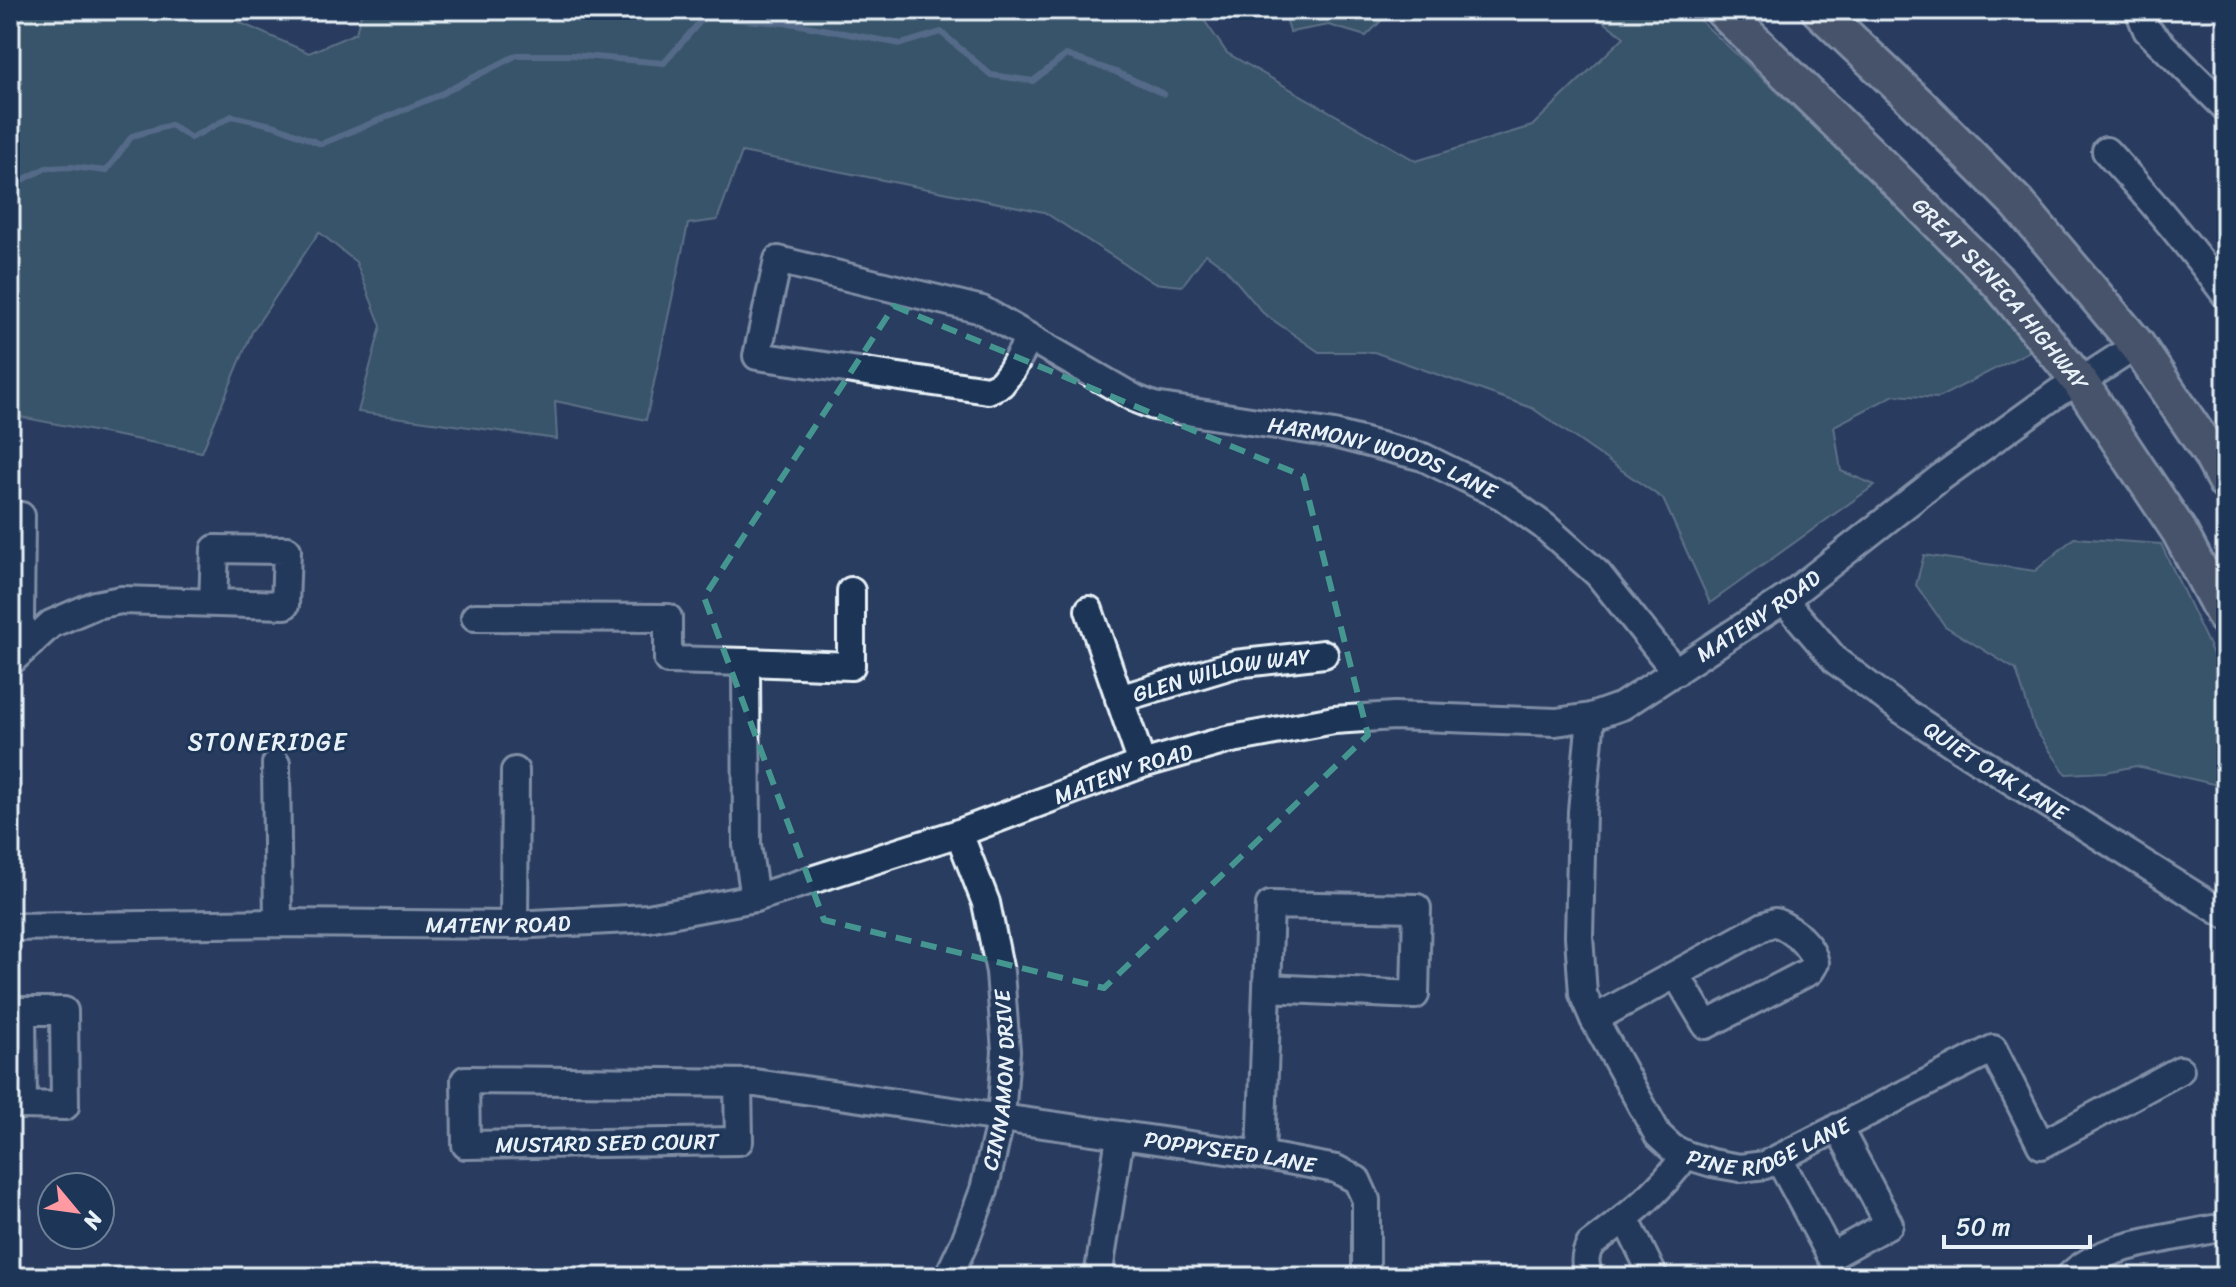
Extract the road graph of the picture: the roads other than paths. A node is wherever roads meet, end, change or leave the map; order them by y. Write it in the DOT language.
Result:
graph roads {
  1 [pos="1722,10"];
  2 [pos="1819,10"];
  3 [pos="2139,10"];
  4 [pos="2221,94"];
  5 [pos="2106,151"];
  6 [pos="2226,295"];
  7 [pos="1030,337"];
  8 [pos="2137,345"];
  9 [pos="2080,382"];
  10 [pos="2226,483"];
  11 [pos="10,515"];
  12 [pos="851,591"];
  13 [pos="1784,600"];
  14 [pos="213,603"];
  15 [pos="1089,610"];
  16 [pos="475,617"];
  17 [pos="2226,619"];
  18 [pos="31,643"];
  19 [pos="1324,654"];
  20 [pos="10,662"];
  21 [pos="746,662"];
  22 [pos="1676,672"];
  23 [pos="1119,699"];
  24 [pos="1591,717"];
  25 [pos="276,764"];
  26 [pos="1142,764"];
  27 [pos="515,771"];
  28 [pos="959,833"];
  29 [pos="755,898"];
  30 [pos="2226,915"];
  31 [pos="278,923"];
  32 [pos="514,925"];
  33 [pos="10,927"];
  34 [pos="1676,974"];
  35 [pos="1267,988"];
  36 [pos="1594,1019"];
  37 [pos="2180,1070"];
  38 [pos="738,1083"];
  39 [pos="1001,1118"];
  40 [pos="1838,1127"];
  41 [pos="1120,1137"];
  42 [pos="1261,1155"];
  43 [pos="1686,1155"];
  44 [pos="1779,1159"];
  45 [pos="1625,1218"];
  46 [pos="2213,1229"];
  47 [pos="948,1277"];
  48 [pos="1098,1277"];
  49 [pos="1366,1277"];
  50 [pos="1590,1277"];
  51 [pos="1654,1277"];
  52 [pos="2069,1277"];
  1 -- 9 [label="main road, GREAT SENECA HIGHWAY"];
  2 -- 8 [label="main road"];
  3 -- 4 [label="street"];
  5 -- 6 [label="street"];
  7 -- 7 [label="street, HARMONY WOODS LANE"];
  7 -- 22 [label="street, HARMONY WOODS LANE"];
  8 -- 9 [label="street, MATENY ROAD"];
  8 -- 10 [label="main road"];
  9 -- 13 [label="street, MATENY ROAD"];
  9 -- 17 [label="main road, GREAT SENECA HIGHWAY"];
  11 -- 18 [label="street"];
  12 -- 21 [label="street"];
  13 -- 22 [label="street, MATENY ROAD"];
  13 -- 30 [label="street, QUIET OAK LANE"];
  14 -- 18 [label="street"];
  15 -- 23 [label="street, GLEN WILLOW WAY"];
  16 -- 21 [label="street"];
  18 -- 20 [label="street"];
  19 -- 23 [label="street, GLEN WILLOW WAY"];
  21 -- 29 [label="street"];
  22 -- 24 [label="street, MATENY ROAD"];
  23 -- 26 [label="street, GLEN WILLOW WAY"];
  24 -- 26 [label="street, MATENY ROAD"];
  24 -- 36 [label="street, PINE RIDGE LANE"];
  25 -- 31 [label="street"];
  26 -- 28 [label="street, MATENY ROAD"];
  27 -- 32 [label="street"];
  28 -- 29 [label="street, MATENY ROAD"];
  28 -- 39 [label="street, CINNAMON DRIVE"];
  29 -- 32 [label="street, MATENY ROAD"];
  31 -- 32 [label="street, MATENY ROAD"];
  31 -- 33 [label="street, MATENY ROAD"];
  34 -- 34 [label="street"];
  34 -- 36 [label="street"];
  35 -- 35 [label="street"];
  35 -- 42 [label="street"];
  36 -- 43 [label="street, PINE RIDGE LANE"];
  37 -- 40 [label="street, PINE RIDGE LANE"];
  38 -- 38 [label="street, MUSTARD SEED COURT"];
  38 -- 39 [label="street, MUSTARD SEED COURT"];
  39 -- 41 [label="street, POPPYSEED LANE"];
  39 -- 47 [label="street, CINNAMON DRIVE"];
  40 -- 44 [label="street, PINE RIDGE LANE"];
  40 -- 44 [label="street"];
  41 -- 42 [label="street, POPPYSEED LANE"];
  41 -- 48 [label="street"];
  42 -- 49 [label="street, POPPYSEED LANE"];
  43 -- 44 [label="street, PINE RIDGE LANE"];
  43 -- 45 [label="street"];
  45 -- 50 [label="street"];
  45 -- 51 [label="street"];
  46 -- 52 [label="street"];
}
